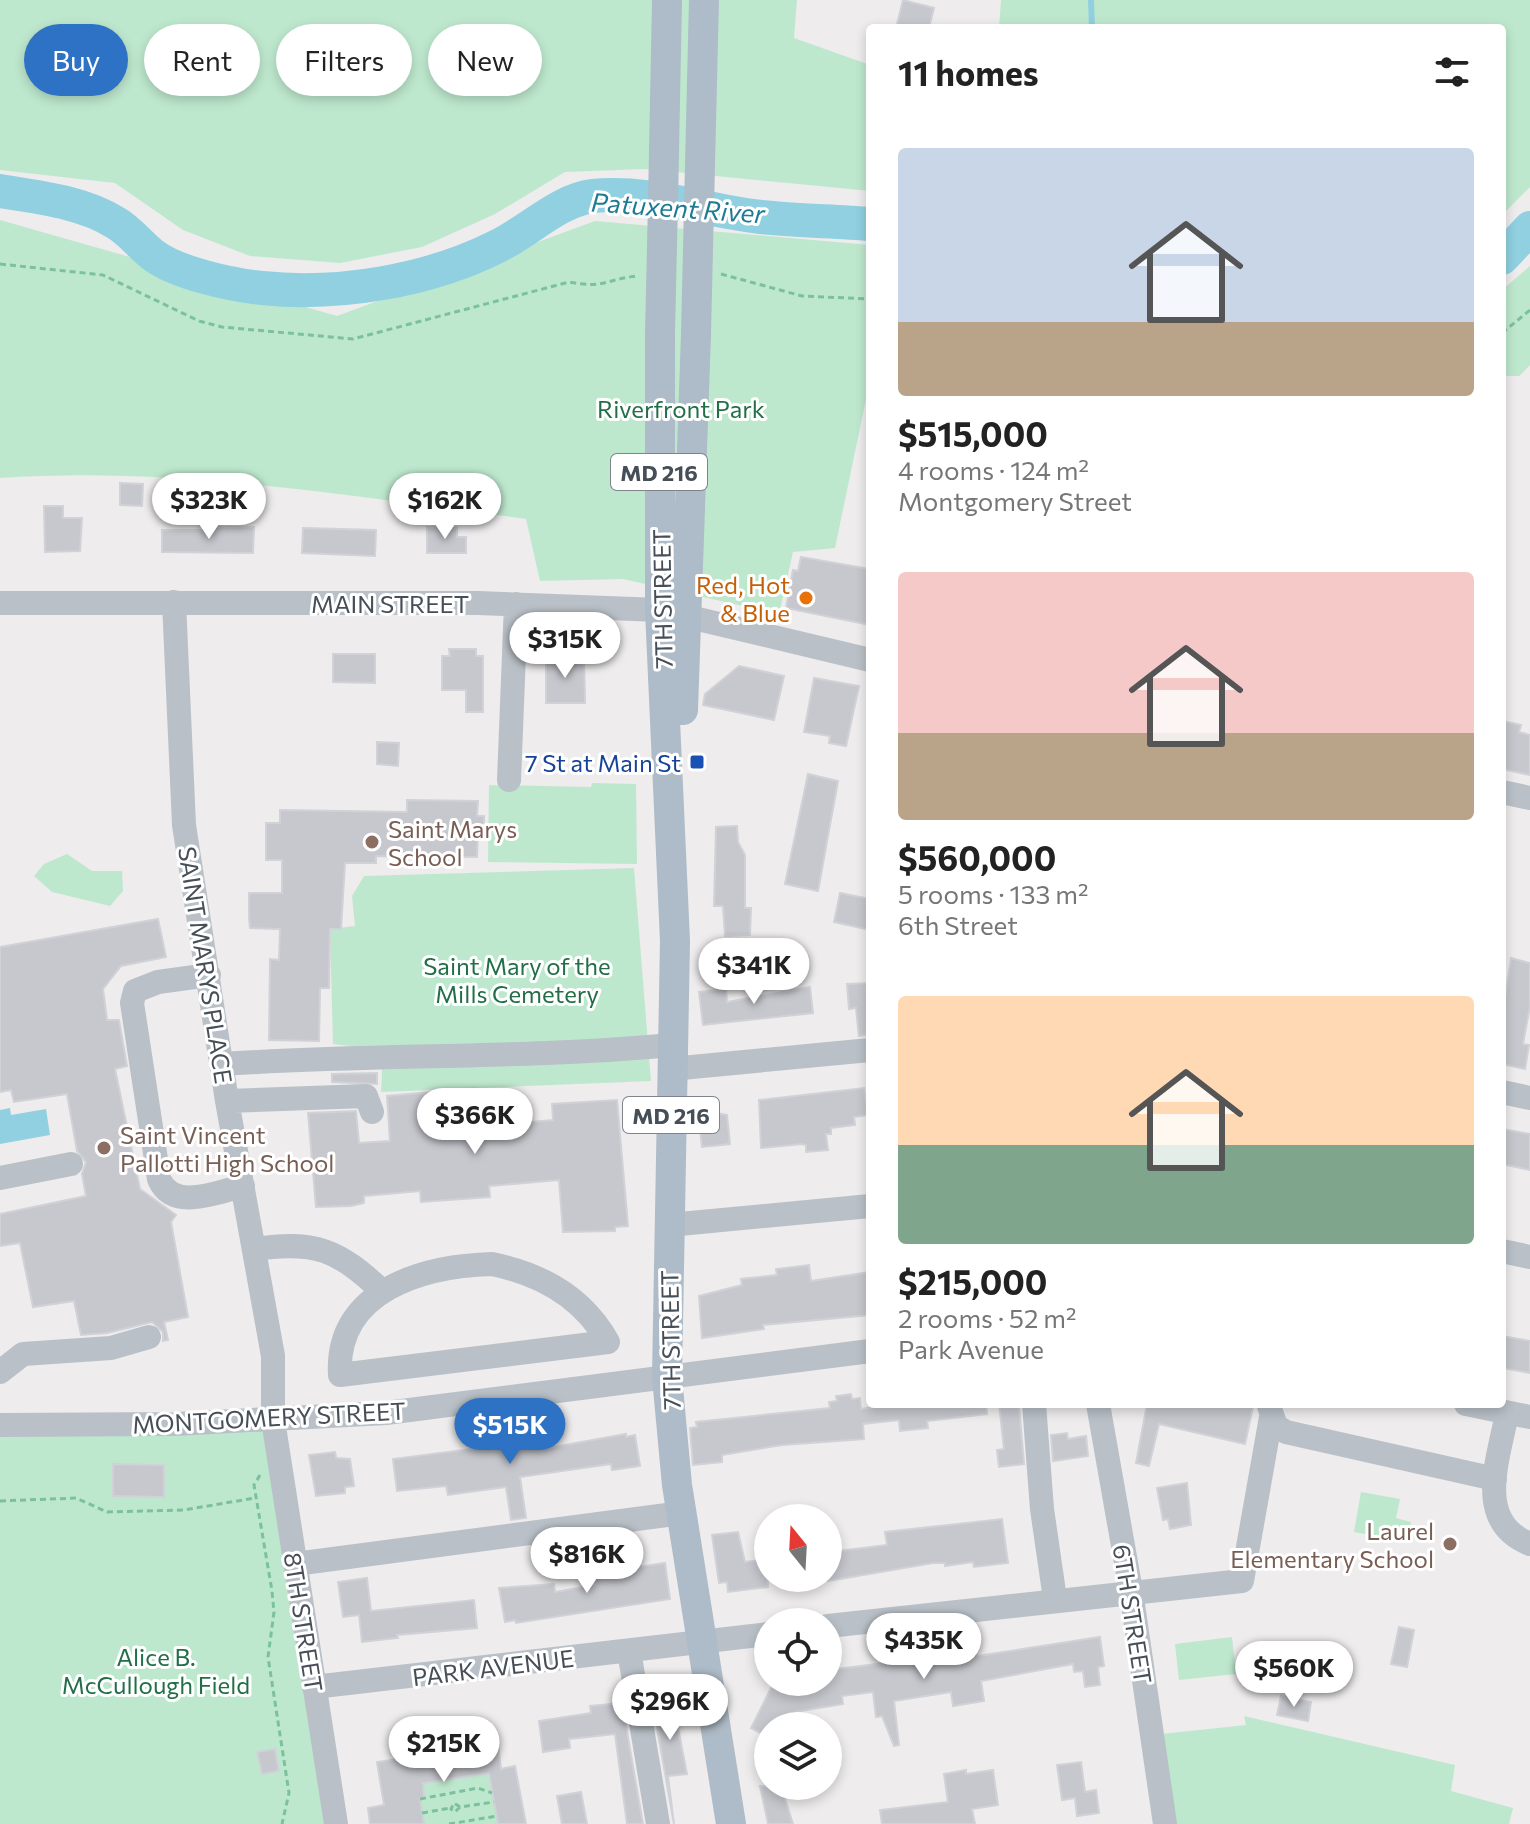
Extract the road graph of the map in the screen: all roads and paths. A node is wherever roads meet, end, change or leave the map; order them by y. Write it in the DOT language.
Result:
graph roads {
  1 [pos="667,0"];
  2 [pos="704,0"];
  3 [pos="0,264"];
  4 [pos="719,273"];
  5 [pos="649,275"];
  6 [pos="866,299"];
  7 [pos="1530,310"];
  8 [pos="1506,330"];
  9 [pos="174,602"];
  10 [pos="0,603"];
  11 [pos="516,604"];
  12 [pos="673,614"];
  13 [pos="866,659"];
  14 [pos="509,780"];
  15 [pos="1506,793"];
  16 [pos="1530,798"];
  17 [pos="209,975"];
  18 [pos="866,1050"];
  19 [pos="672,1057"];
  20 [pos="222,1064"];
  21 [pos="1506,1092"];
  22 [pos="1529,1092"];
  23 [pos="227,1101"];
  24 [pos="372,1112"];
  25 [pos="71,1164"];
  26 [pos="0,1178"];
  27 [pos="243,1186"];
  28 [pos="866,1206"];
  29 [pos="669,1225"];
  30 [pos="254,1249"];
  31 [pos="1506,1252"];
  32 [pos="1530,1257"];
  33 [pos="382,1291"];
  34 [pos="149,1337"];
  35 [pos="866,1352"];
  36 [pos="0,1372"];
  37 [pos="667,1377"];
  38 [pos="1034,1408"];
  39 [pos="1099,1408"];
  40 [pos="1485,1408"];
  41 [pos="1270,1410"];
  42 [pos="1518,1415"];
  43 [pos="1,1418"];
  44 [pos="273,1420"];
  45 [pos="278,1450"];
  46 [pos="1495,1479"];
  47 [pos="255,1498"];
  48 [pos="0,1501"];
  49 [pos="682,1513"];
  50 [pos="1530,1544"];
  51 [pos="295,1564"];
  52 [pos="1131,1591"];
  53 [pos="1055,1599"];
  54 [pos="842,1624"];
  55 [pos="754,1636"];
  56 [pos="702,1642"];
  57 [pos="629,1651"];
  58 [pos="314,1687"];
  59 [pos="453,1793"];
  60 [pos="492,1793"];
  61 [pos="420,1799"];
  62 [pos="494,1802"];
  63 [pos="454,1803"];
  64 [pos="460,1807"];
  65 [pos="451,1808"];
  66 [pos="456,1812"];
  67 [pos="422,1813"];
  68 [pos="497,1816"];
  69 [pos="458,1823"];
  70 [pos="282,1824"];
  71 [pos="336,1824"];
  72 [pos="449,1824"];
  73 [pos="658,1824"];
  74 [pos="731,1824"];
  75 [pos="1165,1824"];
  1 -- 12 [label="main road, 7TH STREET / MD 216, bridge"];
  2 -- 12 [label="main road, 7TH STREET / MD 216, bridge"];
  3 -- 5 [label="path"];
  4 -- 6 [label="path"];
  7 -- 8 [label="path"];
  9 -- 10 [label="street, MAIN STREET"];
  9 -- 11 [label="street, MAIN STREET"];
  9 -- 17 [label="street, SAINT MARYS PLACE"];
  11 -- 12 [label="street, MAIN STREET"];
  11 -- 14 [label="street"];
  12 -- 13 [label="street, MAIN STREET"];
  12 -- 19 [label="main road, 7TH STREET / MD 216"];
  15 -- 16 [label="street"];
  17 -- 20 [label="street, SAINT MARYS PLACE"];
  17 -- 27 [label="street"];
  18 -- 19 [label="street"];
  19 -- 20 [label="street"];
  19 -- 29 [label="main road, 7TH STREET / MD 216"];
  20 -- 23 [label="street, SAINT MARYS PLACE"];
  21 -- 22 [label="street"];
  23 -- 24 [label="street"];
  23 -- 27 [label="street, SAINT MARYS PLACE"];
  25 -- 26 [label="street"];
  27 -- 30 [label="street, SAINT MARYS PLACE"];
  28 -- 29 [label="street"];
  29 -- 37 [label="main road, 7TH STREET / MD 216"];
  30 -- 33 [label="street"];
  30 -- 44 [label="street, SAINT MARYS PLACE"];
  31 -- 32 [label="street"];
  33 -- 33 [label="street"];
  34 -- 36 [label="street"];
  35 -- 37 [label="street, MONTGOMERY STREET"];
  37 -- 44 [label="street, MONTGOMERY STREET"];
  37 -- 49 [label="main road, 7TH STREET / MD 216"];
  38 -- 53 [label="street"];
  39 -- 52 [label="street, 6TH STREET"];
  40 -- 42 [label="street"];
  41 -- 46 [label="street"];
  41 -- 52 [label="street"];
  42 -- 46 [label="street"];
  43 -- 44 [label="street, MONTGOMERY STREET"];
  44 -- 45 [label="street, 8TH STREET"];
  45 -- 47 [label="path"];
  45 -- 51 [label="street, 8TH STREET"];
  46 -- 50 [label="street"];
  47 -- 48 [label="path"];
  47 -- 70 [label="path"];
  49 -- 51 [label="street"];
  49 -- 56 [label="main road, 7TH STREET / MD 216"];
  51 -- 58 [label="street, 8TH STREET"];
  52 -- 53 [label="street"];
  52 -- 75 [label="street, 6TH STREET"];
  53 -- 54 [label="street"];
  55 -- 56 [label="street, PARK AVENUE"];
  56 -- 57 [label="street, PARK AVENUE"];
  56 -- 74 [label="main road, 7TH STREET / MD 216"];
  57 -- 58 [label="street, PARK AVENUE"];
  57 -- 73 [label="street"];
  58 -- 71 [label="street, 8TH STREET"];
  59 -- 60 [label="path"];
  59 -- 61 [label="path"];
  59 -- 63 [label="path"];
  62 -- 64 [label="path"];
  63 -- 64 [label="path"];
  63 -- 65 [label="path"];
  64 -- 66 [label="path"];
  65 -- 66 [label="path"];
  65 -- 67 [label="path"];
  66 -- 69 [label="path"];
  68 -- 69 [label="path"];
  69 -- 72 [label="path"];
}
